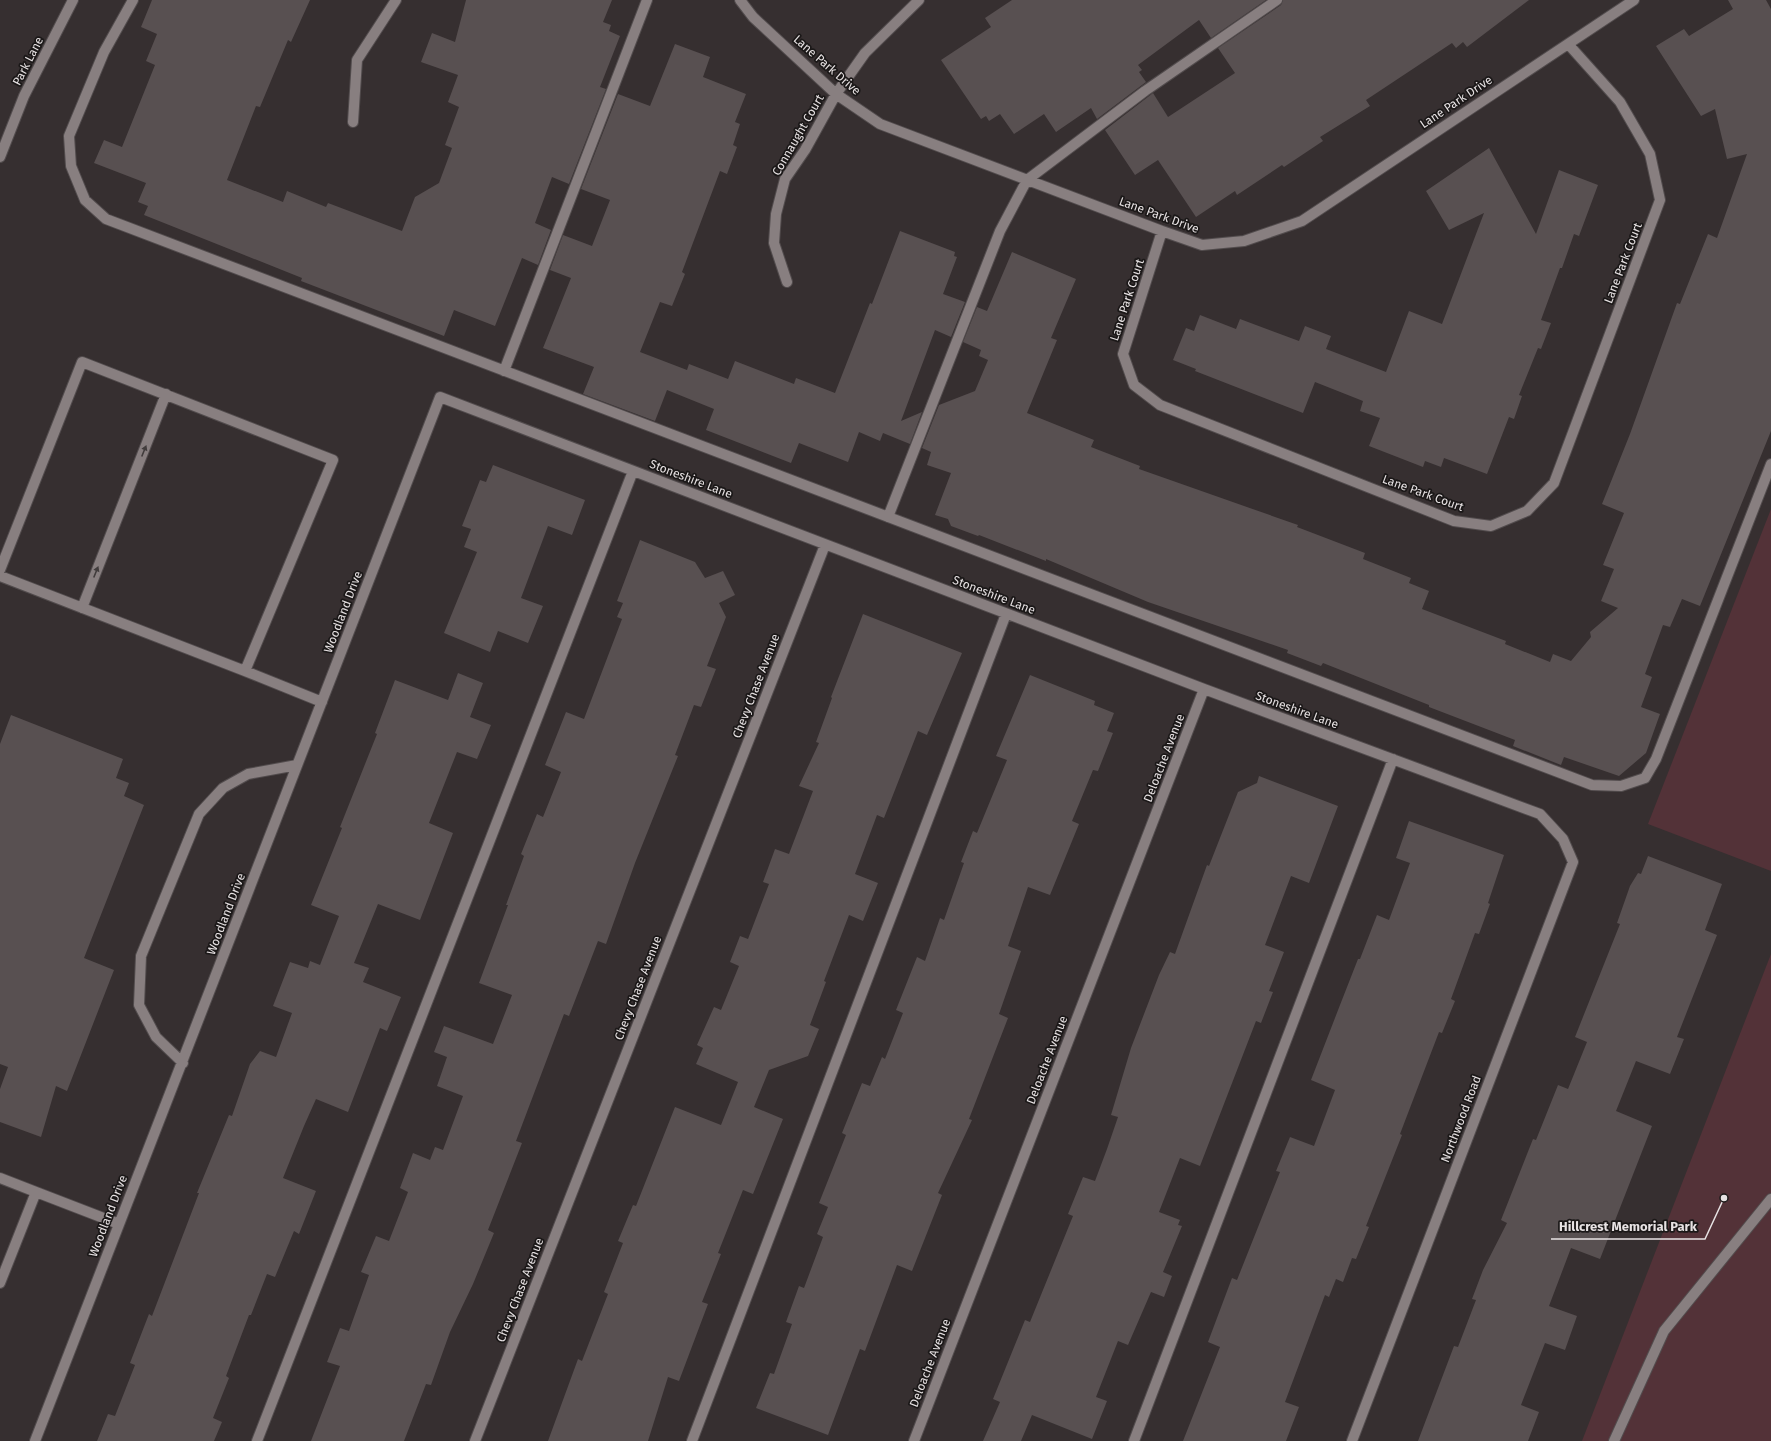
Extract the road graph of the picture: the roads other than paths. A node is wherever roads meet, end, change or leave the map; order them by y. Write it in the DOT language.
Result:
graph roads {
  1 [pos="73,0"];
  2 [pos="133,0"];
  3 [pos="396,0"];
  4 [pos="647,0"];
  5 [pos="740,0"];
  6 [pos="918,0"];
  7 [pos="1276,0"];
  8 [pos="1634,0"];
  9 [pos="1569,45"];
  10 [pos="836,94"];
  11 [pos="353,122"];
  12 [pos="0,157"];
  13 [pos="1028,180"];
  14 [pos="1162,231"];
  15 [pos="788,282"];
  16 [pos="504,371"];
  17 [pos="166,394"];
  18 [pos="440,397"];
  19 [pos="1771,464"];
  20 [pos="633,471"];
  21 [pos="888,517"];
  22 [pos="826,545"];
  23 [pos="0,570"];
  24 [pos="0,576"];
  25 [pos="82,608"];
  26 [pos="1006,614"];
  27 [pos="245,671"];
  28 [pos="1204,689"];
  29 [pos="322,702"];
  30 [pos="1393,759"];
  31 [pos="297,765"];
  32 [pos="1540,814"];
  33 [pos="183,1063"];
  34 [pos="0,1178"];
  35 [pos="36,1192"];
  36 [pos="1771,1199"];
  37 [pos="119,1224"];
  38 [pos="0,1283"];
  39 [pos="34,1441"];
  40 [pos="257,1441"];
  41 [pos="475,1441"];
  42 [pos="692,1441"];
  43 [pos="914,1441"];
  44 [pos="1134,1441"];
  45 [pos="1352,1441"];
  46 [pos="1614,1441"];
  1 -- 12 [label="street, Park Lane"];
  2 -- 16 [label="street"];
  3 -- 11 [label="street"];
  4 -- 16 [label="street"];
  5 -- 10 [label="street, Lane Park Drive"];
  6 -- 10 [label="street, Connaught Court"];
  7 -- 13 [label="street"];
  8 -- 9 [label="street, Lane Park Drive"];
  9 -- 14 [label="street, Lane Park Drive"];
  9 -- 14 [label="street, Lane Park Court"];
  10 -- 13 [label="street, Lane Park Drive"];
  10 -- 15 [label="street, Connaught Court"];
  13 -- 14 [label="street, Lane Park Drive"];
  13 -- 21 [label="street"];
  16 -- 21 [label="street"];
  17 -- 23 [label="street"];
  25 -- 17 [label="street, one-way"];
  17 -- 27 [label="street"];
  18 -- 20 [label="street, Stoneshire Lane"];
  18 -- 29 [label="street, Woodland Drive"];
  19 -- 21 [label="street"];
  20 -- 22 [label="street, Stoneshire Lane"];
  20 -- 40 [label="street"];
  22 -- 26 [label="street, Stoneshire Lane"];
  22 -- 41 [label="street, Chevy Chase Avenue"];
  24 -- 25 [label="street"];
  25 -- 27 [label="street"];
  26 -- 28 [label="street, Stoneshire Lane"];
  26 -- 42 [label="street"];
  27 -- 29 [label="street"];
  28 -- 30 [label="street, Stoneshire Lane"];
  28 -- 43 [label="street, Deloache Avenue"];
  29 -- 31 [label="street, Woodland Drive"];
  30 -- 32 [label="street, Stoneshire Lane"];
  30 -- 44 [label="street"];
  31 -- 33 [label="street, Woodland Drive"];
  31 -- 33 [label="street"];
  32 -- 45 [label="street, Northwood Road"];
  33 -- 37 [label="street, Woodland Drive"];
  34 -- 35 [label="street"];
  35 -- 37 [label="street"];
  35 -- 38 [label="street"];
  36 -- 46 [label="street"];
  37 -- 39 [label="street, Woodland Drive"];
}
